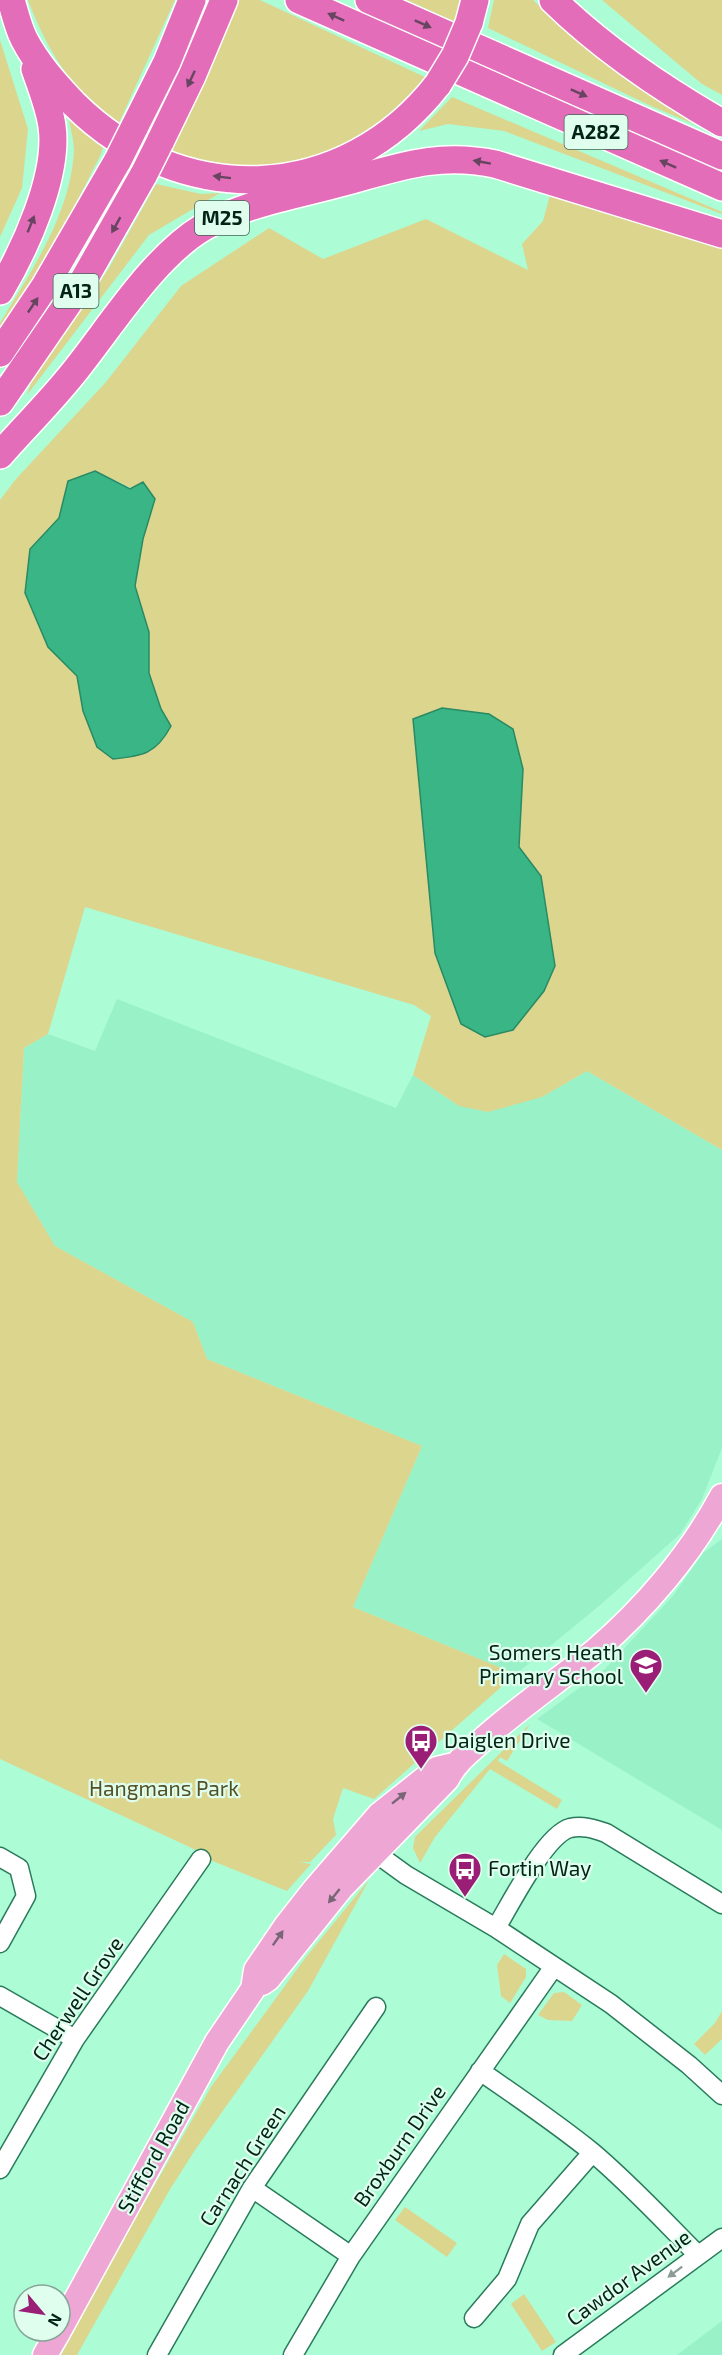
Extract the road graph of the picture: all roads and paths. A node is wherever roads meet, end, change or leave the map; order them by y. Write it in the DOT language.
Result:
graph roads {
  1 [pos="3,0"];
  2 [pos="11,0"];
  3 [pos="224,0"];
  4 [pos="299,0"];
  5 [pos="369,0"];
  6 [pos="553,0"];
  7 [pos="572,0"];
  8 [pos="190,7"];
  9 [pos="472,11"];
  10 [pos="23,35"];
  11 [pos="722,111"];
  12 [pos="722,123"];
  13 [pos="722,156"];
  14 [pos="312,172"];
  15 [pos="722,187"];
  16 [pos="722,221"];
  17 [pos="722,234"];
  18 [pos="0,291"];
  19 [pos="0,353"];
  20 [pos="0,402"];
  21 [pos="0,444"];
  22 [pos="0,455"];
  23 [pos="722,1496"];
  24 [pos="366,1846"];
  25 [pos="0,1857"];
  26 [pos="201,1859"];
  27 [pos="722,1904"];
  28 [pos="496,1928"];
  29 [pos="0,1942"];
  30 [pos="553,1968"];
  31 [pos="0,1996"];
  32 [pos="376,2007"];
  33 [pos="75,2039"];
  34 [pos="480,2071"];
  35 [pos="722,2095"];
  36 [pos="592,2153"];
  37 [pos="0,2169"];
  38 [pos="252,2188"];
  39 [pos="722,2238"];
  40 [pos="698,2255"];
  41 [pos="351,2256"];
  42 [pos="72,2306"];
  43 [pos="474,2318"];
  44 [pos="157,2355"];
  45 [pos="293,2355"];
  46 [pos="562,2355"];
  1 -- 10 [label="highway"];
  2 -- 10 [label="highway"];
  3 -- 20 [label="highway, A13, one-way, bridge"];
  15 -- 4 [label="highway, A282, one-way"];
  5 -- 13 [label="highway, one-way"];
  6 -- 12 [label="highway"];
  7 -- 11 [label="highway"];
  19 -- 8 [label="highway, A13, one-way, bridge"];
  9 -- 14 [label="highway, bridge"];
  14 -- 10 [label="highway, one-way"];
  18 -- 10 [label="highway, one-way"];
  14 -- 16 [label="highway"];
  14 -- 21 [label="highway"];
  17 -- 22 [label="highway, M25, one-way"];
  23 -- 24 [label="main road, Stifford Road"];
  24 -- 28 [label="street"];
  24 -- 42 [label="main road, Stifford Road"];
  25 -- 29 [label="street"];
  26 -- 33 [label="street, Cherwell Grove"];
  27 -- 28 [label="street"];
  28 -- 30 [label="street"];
  30 -- 34 [label="street, Broxburn Drive"];
  30 -- 35 [label="street"];
  31 -- 33 [label="street"];
  32 -- 38 [label="street, Carnach Green"];
  33 -- 37 [label="street, Cherwell Grove"];
  34 -- 36 [label="street"];
  34 -- 41 [label="street, Broxburn Drive"];
  36 -- 40 [label="street"];
  36 -- 43 [label="street"];
  38 -- 41 [label="street"];
  38 -- 44 [label="street, Carnach Green"];
  39 -- 40 [label="street, Cawdor Avenue"];
  40 -- 46 [label="street, Cawdor Avenue, one-way"];
  41 -- 45 [label="street, Broxburn Drive"];
}
